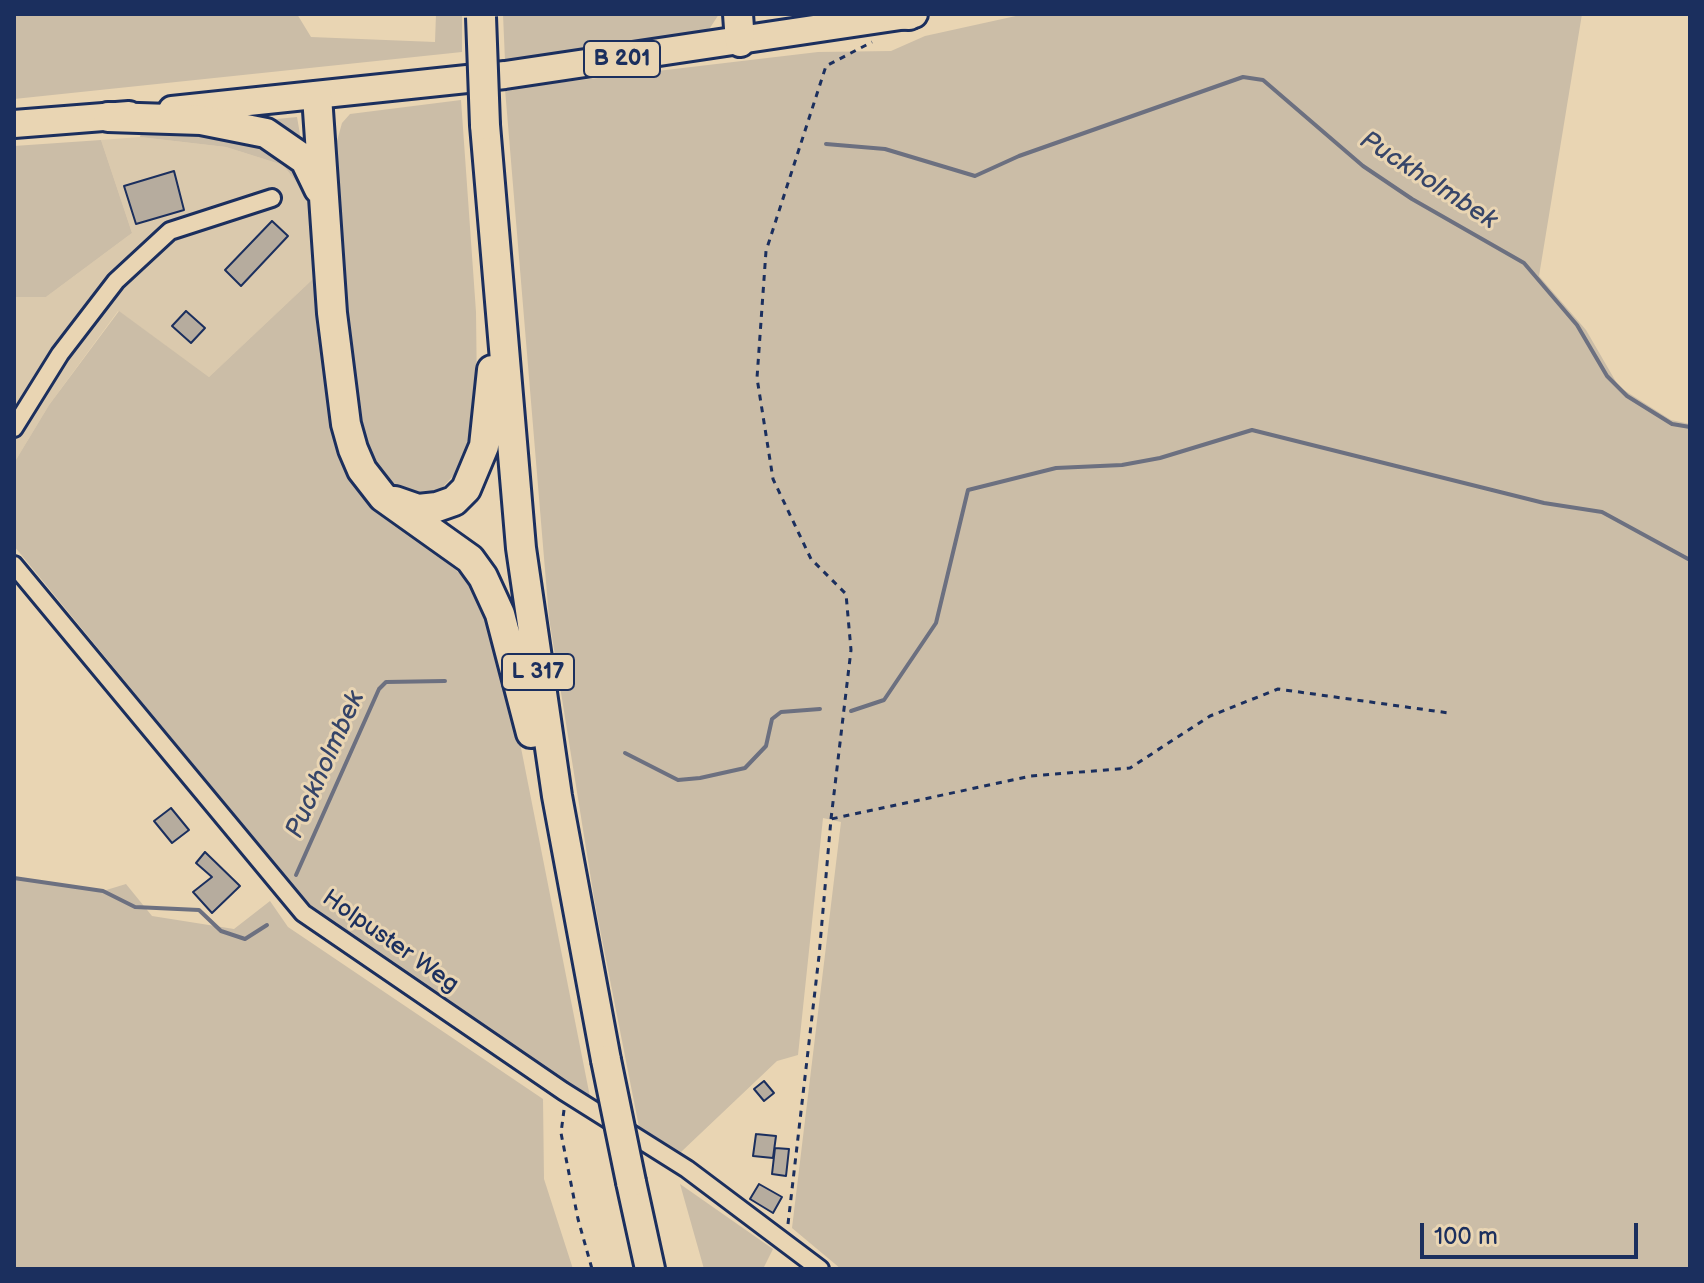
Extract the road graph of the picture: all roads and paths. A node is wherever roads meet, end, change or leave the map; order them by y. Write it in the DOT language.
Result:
graph roads {
  1 [pos="738,14"];
  2 [pos="912,14"];
  3 [pos="481,16"];
  4 [pos="884,18"];
  5 [pos="740,42"];
  6 [pos="317,96"];
  7 [pos="108,117"];
  8 [pos="14,124"];
  9 [pos="323,197"];
  10 [pos="272,198"];
  11 [pos="499,299"];
  12 [pos="14,428"];
  13 [pos="383,497"];
  14 [pos="14,565"];
  15 [pos="1449,713"];
  16 [pos="557,796"];
  17 [pos="831,819"];
  18 [pos="564,1104"];
  19 [pos="786,1240"];
  20 [pos="592,1269"];
  21 [pos="650,1269"];
  22 [pos="820,1269"];
  1 -- 5 [label="highway"];
  2 -- 4 [label="highway"];
  3 -- 11 [label="highway, bridge"];
  4 -- 5 [label="main road, B 201"];
  4 -- 17 [label="path"];
  5 -- 6 [label="main road, B 201"];
  6 -- 7 [label="main road, B 201"];
  6 -- 9 [label="highway"];
  7 -- 8 [label="main road, B 201"];
  7 -- 9 [label="highway"];
  9 -- 13 [label="highway"];
  10 -- 12 [label="street"];
  11 -- 13 [label="highway"];
  11 -- 16 [label="highway, L 317"];
  13 -- 16 [label="highway"];
  14 -- 19 [label="street, Holpuster Weg"];
  15 -- 17 [label="path"];
  16 -- 21 [label="highway, L 317, bridge"];
  17 -- 19 [label="path"];
  18 -- 20 [label="path"];
  19 -- 22 [label="street, Holpuster Weg"];
}
